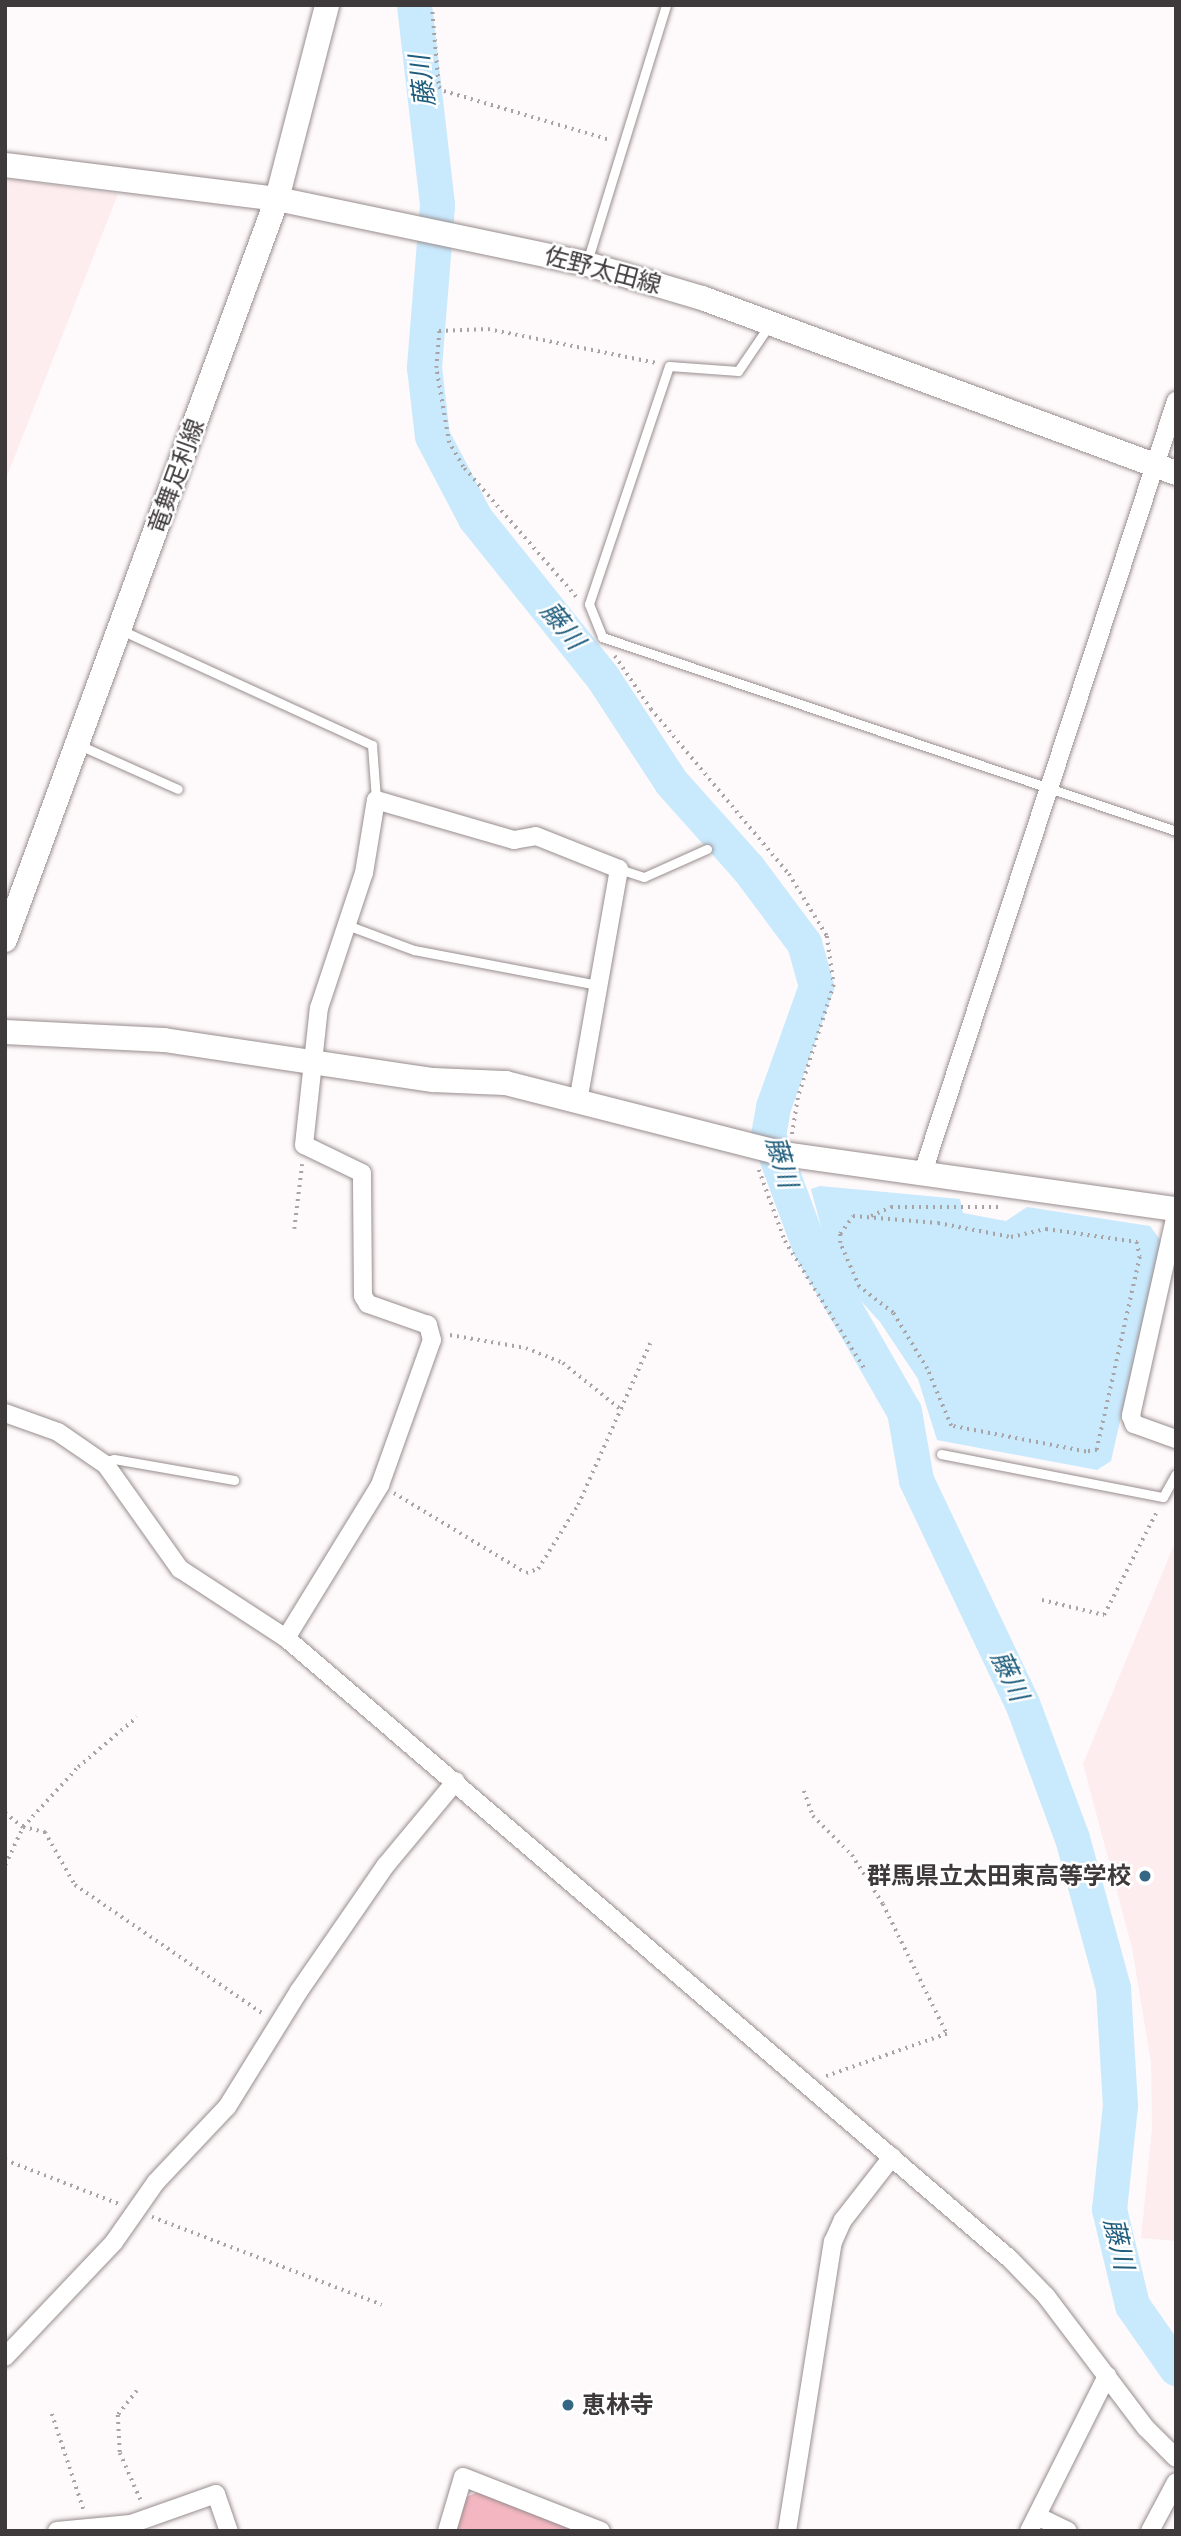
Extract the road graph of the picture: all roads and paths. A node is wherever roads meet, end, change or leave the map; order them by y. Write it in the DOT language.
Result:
graph roads {
  1 [pos="327,5"];
  2 [pos="432,5"];
  3 [pos="666,5"];
  4 [pos="623,144"];
  5 [pos="5,165"];
  6 [pos="277,199"];
  7 [pos="587,264"];
  8 [pos="771,322"];
  9 [pos="669,366"];
  10 [pos="1176,401"];
  11 [pos="1166,469"];
  12 [pos="589,604"];
  13 [pos="120,629"];
  14 [pos="602,637"];
  15 [pos="78,744"];
  16 [pos="1048,788"];
  17 [pos="178,789"];
  18 [pos="376,800"];
  19 [pos="1176,831"];
  20 [pos="707,849"];
  21 [pos="619,869"];
  22 [pos="347,925"];
  23 [pos="5,940"];
  24 [pos="598,985"];
  25 [pos="5,1032"];
  26 [pos="311,1065"];
  27 [pos="578,1102"];
  28 [pos="304,1145"];
  29 [pos="753,1148"];
  30 [pos="787,1155"];
  31 [pos="922,1175"];
  32 [pos="1003,1203"];
  33 [pos="1176,1211"];
  34 [pos="869,1217"];
  35 [pos="294,1229"];
  36 [pos="432,1332"];
  37 [pos="650,1343"];
  38 [pos="864,1368"];
  39 [pos="623,1411"];
  40 [pos="5,1413"];
  41 [pos="1176,1438"];
  42 [pos="942,1454"];
  43 [pos="103,1462"];
  44 [pos="1176,1474"];
  45 [pos="234,1480"];
  46 [pos="380,1485"];
  47 [pos="1163,1497"];
  48 [pos="1042,1600"];
  49 [pos="286,1638"];
  50 [pos="137,1717"];
  51 [pos="456,1782"];
  52 [pos="804,1791"];
  53 [pos="5,1813"];
  54 [pos="23,1826"];
  55 [pos="5,1865"];
  56 [pos="279,2024"];
  57 [pos="806,2083"];
  58 [pos="892,2157"];
  59 [pos="5,2160"];
  60 [pos="133,2209"];
  61 [pos="382,2305"];
  62 [pos="5,2357"];
  63 [pos="1107,2376"];
  64 [pos="137,2391"];
  65 [pos="52,2414"];
  66 [pos="1176,2458"];
  67 [pos="1176,2482"];
  68 [pos="148,2518"];
  69 [pos="1033,2523"];
  70 [pos="89,2527"];
  71 [pos="57,2531"];
  72 [pos="229,2531"];
  73 [pos="447,2531"];
  74 [pos="600,2531"];
  75 [pos="788,2531"];
  76 [pos="1068,2531"];
  77 [pos="1150,2531"];
  1 -- 6 [label="main road, 竜舞足利線"];
  2 -- 4 [label="path"];
  3 -- 4 [label="lane"];
  4 -- 7 [label="lane"];
  5 -- 6 [label="main road, 佐野太田線"];
  6 -- 7 [label="main road, 佐野太田線"];
  6 -- 13 [label="main road, 竜舞足利線"];
  7 -- 8 [label="main road, 佐野太田線"];
  8 -- 9 [label="lane"];
  8 -- 11 [label="main road, 佐野太田線"];
  9 -- 12 [label="lane"];
  9 -- 12 [label="path"];
  10 -- 11 [label="street"];
  11 -- 16 [label="street"];
  12 -- 14 [label="lane"];
  13 -- 15 [label="main road, 竜舞足利線"];
  13 -- 18 [label="lane"];
  14 -- 16 [label="lane"];
  14 -- 30 [label="path"];
  15 -- 17 [label="lane"];
  15 -- 23 [label="main road, 竜舞足利線"];
  16 -- 19 [label="lane"];
  16 -- 31 [label="street"];
  18 -- 21 [label="street"];
  18 -- 22 [label="street"];
  20 -- 21 [label="lane"];
  21 -- 24 [label="street"];
  22 -- 24 [label="lane"];
  22 -- 26 [label="street"];
  24 -- 27 [label="street"];
  25 -- 26 [label="main road"];
  26 -- 27 [label="main road"];
  26 -- 28 [label="street"];
  27 -- 29 [label="main road"];
  28 -- 35 [label="path"];
  28 -- 36 [label="street"];
  29 -- 30 [label="main road"];
  29 -- 38 [label="path"];
  30 -- 31 [label="main road"];
  31 -- 33 [label="main road"];
  32 -- 34 [label="path"];
  33 -- 41 [label="street"];
  34 -- 34 [label="path"];
  36 -- 39 [label="path"];
  36 -- 46 [label="street"];
  37 -- 39 [label="path"];
  39 -- 46 [label="path"];
  40 -- 43 [label="street"];
  42 -- 47 [label="lane"];
  43 -- 45 [label="lane"];
  43 -- 49 [label="street"];
  44 -- 47 [label="lane"];
  46 -- 49 [label="street"];
  47 -- 48 [label="path"];
  49 -- 51 [label="street"];
  50 -- 54 [label="path"];
  51 -- 56 [label="street"];
  51 -- 57 [label="street"];
  52 -- 57 [label="path"];
  53 -- 54 [label="path"];
  54 -- 55 [label="path"];
  54 -- 56 [label="path"];
  56 -- 60 [label="street"];
  57 -- 58 [label="street"];
  58 -- 63 [label="street"];
  58 -- 75 [label="street"];
  59 -- 60 [label="path"];
  60 -- 61 [label="path"];
  60 -- 62 [label="street"];
  63 -- 66 [label="street"];
  63 -- 69 [label="street"];
  64 -- 68 [label="path"];
  65 -- 70 [label="path"];
  67 -- 77 [label="street"];
  68 -- 70 [label="street"];
  68 -- 72 [label="street"];
  69 -- 76 [label="street"];
  70 -- 71 [label="street"];
  73 -- 74 [label="street"];
}
